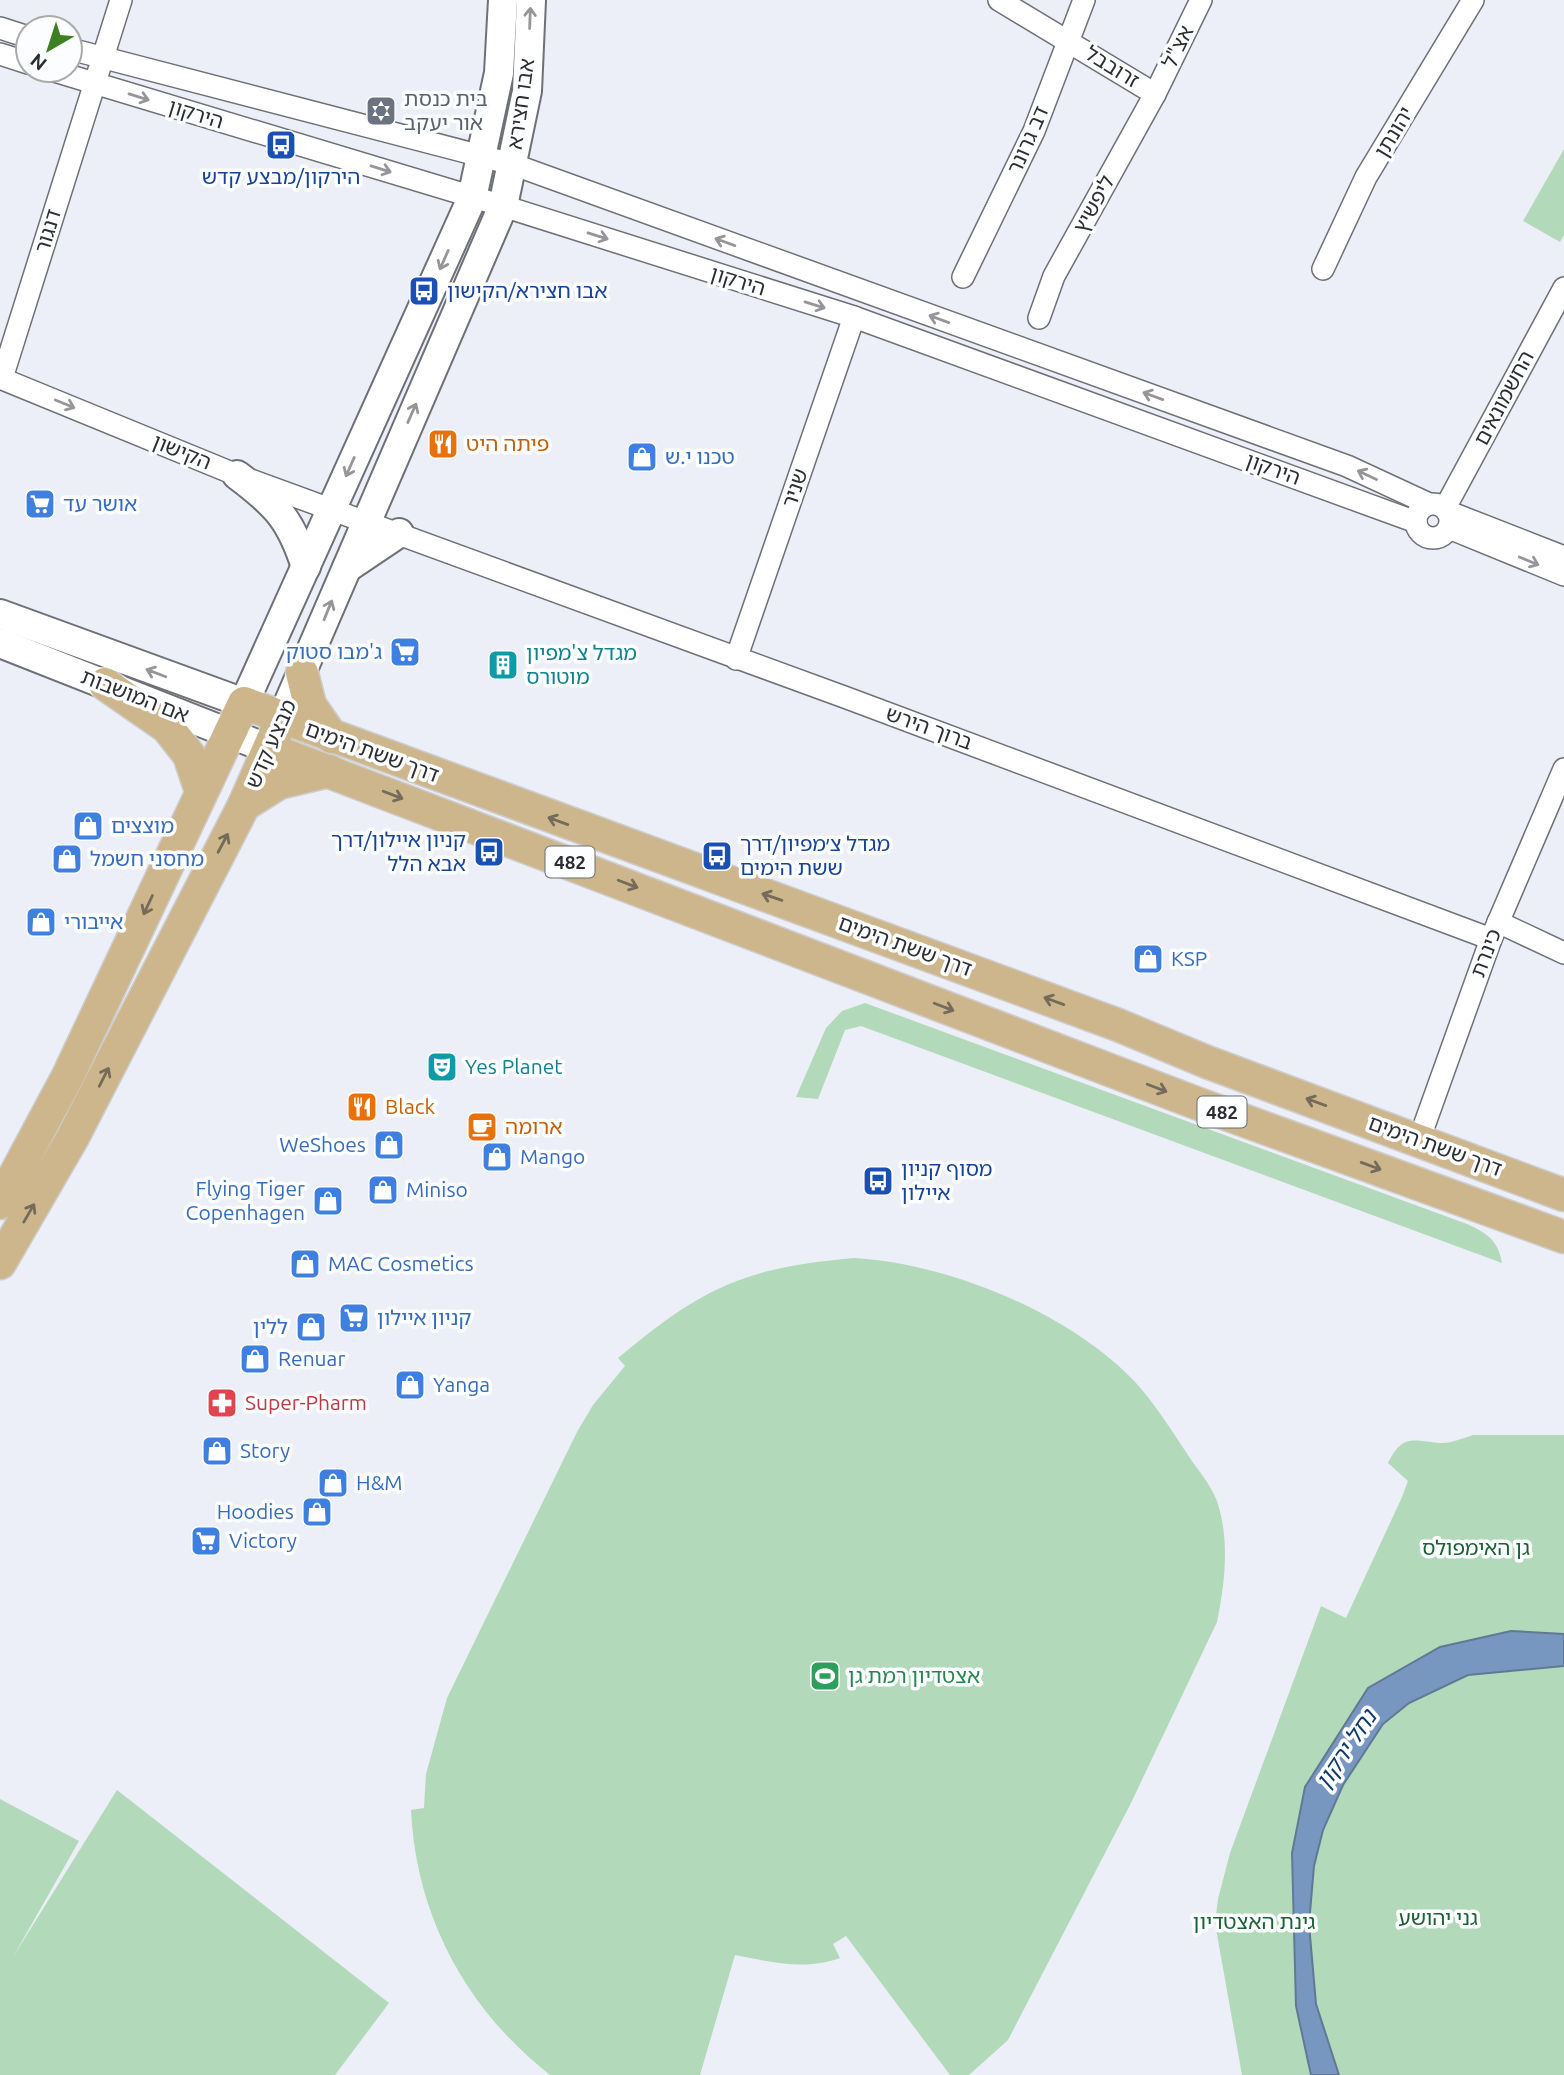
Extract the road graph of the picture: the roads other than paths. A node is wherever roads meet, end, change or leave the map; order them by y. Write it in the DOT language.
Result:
graph roads {
  1 [pos="121,0"];
  2 [pos="503,0"];
  3 [pos="531,0"];
  4 [pos="999,0"];
  5 [pos="1084,0"];
  6 [pos="1201,0"];
  7 [pos="1474,0"];
  8 [pos="1069,41"];
  9 [pos="84,54"];
  10 [pos="101,59"];
  11 [pos="84,80"];
  12 [pos="92,83"];
  13 [pos="1155,94"];
  14 [pos="480,159"];
  15 [pos="512,164"];
  16 [pos="472,198"];
  17 [pos="503,206"];
  18 [pos="1323,269"];
  19 [pos="963,276"];
  20 [pos="1564,288"];
  21 [pos="854,317"];
  22 [pos="1039,318"];
  23 [pos="1,378"];
  24 [pos="237,475"];
  25 [pos="332,509"];
  26 [pos="1443,513"];
  27 [pos="366,521"];
  28 [pos="1416,522"];
  29 [pos="399,533"];
  30 [pos="1564,556"];
  31 [pos="306,567"];
  32 [pos="345,570"];
  33 [pos="1564,575"];
  34 [pos="0,614"];
  35 [pos="0,643"];
  36 [pos="266,649"];
  37 [pos="736,659"];
  38 [pos="302,673"];
  39 [pos="105,684"];
  40 [pos="191,686"];
  41 [pos="244,703"];
  42 [pos="282,718"];
  43 [pos="230,733"];
  44 [pos="332,737"];
  45 [pos="269,749"];
  46 [pos="1564,769"];
  47 [pos="329,771"];
  48 [pos="201,791"];
  49 [pos="244,805"];
  50 [pos="1494,930"];
  51 [pos="1564,953"];
  52 [pos="1419,1140"];
  53 [pos="1564,1195"];
  54 [pos="0,1203"];
  55 [pos="1564,1237"];
  56 [pos="0,1263"];
  1 -- 10 [label="street, דנגור"];
  2 -- 14 [label="street, מבצע קדש"];
  15 -- 3 [label="street, אבו חצירא, one-way"];
  4 -- 8 [label="street, זרובבל"];
  5 -- 8 [label="street, דב גרונר"];
  6 -- 13 [label="street, אצ\"ל"];
  7 -- 18 [label="street, יהונתן"];
  8 -- 13 [label="street, זרובבל"];
  8 -- 19 [label="street, דב גרונר"];
  9 -- 10 [label="street, הירקון"];
  10 -- 12 [label="street, דנגור"];
  10 -- 14 [label="street, הירקון"];
  11 -- 12 [label="street, הירקון"];
  12 -- 16 [label="street, הירקון, one-way"];
  12 -- 23 [label="street, דנגור"];
  13 -- 22 [label="street, ליפשיץ"];
  14 -- 15 [label="street, הירקון"];
  14 -- 16 [label="street, מבצע קדש"];
  15 -- 17 [label="street, אבו חצירא"];
  26 -- 15 [label="street, הירקון, one-way"];
  16 -- 17 [label="street, הירקון"];
  16 -- 25 [label="street, מבצע קדש, one-way"];
  17 -- 21 [label="street, הירקון, one-way"];
  27 -- 17 [label="street, מבצע קדש, one-way"];
  20 -- 26 [label="street, החשמונאים"];
  21 -- 28 [label="street, הירקון"];
  21 -- 37 [label="street, שניר"];
  23 -- 24 [label="street, הקישון, one-way"];
  24 -- 25 [label="street, הקישון"];
  24 -- 31 [label="street"];
  25 -- 27 [label="street, הקישון"];
  25 -- 31 [label="street, מבצע קדש"];
  26 -- 28 [label="street, החשמונאים"];
  26 -- 28 [label="street, הירקון"];
  26 -- 30 [label="street, הירקון"];
  26 -- 33 [label="street, הירקון, one-way"];
  27 -- 29 [label="street, ברוך הירש"];
  27 -- 32 [label="street, מבצע קדש"];
  29 -- 32 [label="street"];
  29 -- 37 [label="street, ברוך הירש"];
  31 -- 36 [label="street, מבצע קדש"];
  38 -- 32 [label="street, מבצע קדש, one-way"];
  40 -- 34 [label="street, אם המושבות, one-way"];
  35 -- 39 [label="street, אם המושבות"];
  36 -- 40 [label="street"];
  36 -- 41 [label="street, מבצע קדש"];
  37 -- 50 [label="street, ברוך הירש"];
  38 -- 42 [label="street, מבצע קדש"];
  38 -- 44 [label="main road"];
  39 -- 43 [label="street, אם המושבות"];
  39 -- 48 [label="main road"];
  40 -- 41 [label="street, אם המושבות"];
  41 -- 42 [label="main road, דרך ששת הימים / 482"];
  41 -- 43 [label="main road, מבצע קדש"];
  42 -- 44 [label="main road, דרך ששת הימים / 482"];
  42 -- 45 [label="main road, מבצע קדש"];
  43 -- 45 [label="street, אם המושבות"];
  43 -- 48 [label="main road, מבצע קדש"];
  52 -- 44 [label="main road, דרך ששת הימים / 482, one-way"];
  45 -- 47 [label="main road, דרך ששת הימים / 482"];
  45 -- 49 [label="main road, מבצע קדש"];
  46 -- 50 [label="street, כינרת"];
  47 -- 49 [label="main road"];
  47 -- 55 [label="main road, דרך ששת הימים / 482, one-way"];
  48 -- 54 [label="main road, מבצע קדש, one-way"];
  56 -- 49 [label="main road, מבצע קדש, one-way"];
  50 -- 51 [label="street, ברוך הירש"];
  50 -- 52 [label="street, כינרת"];
  52 -- 53 [label="main road, דרך ששת הימים / 482"];
}
